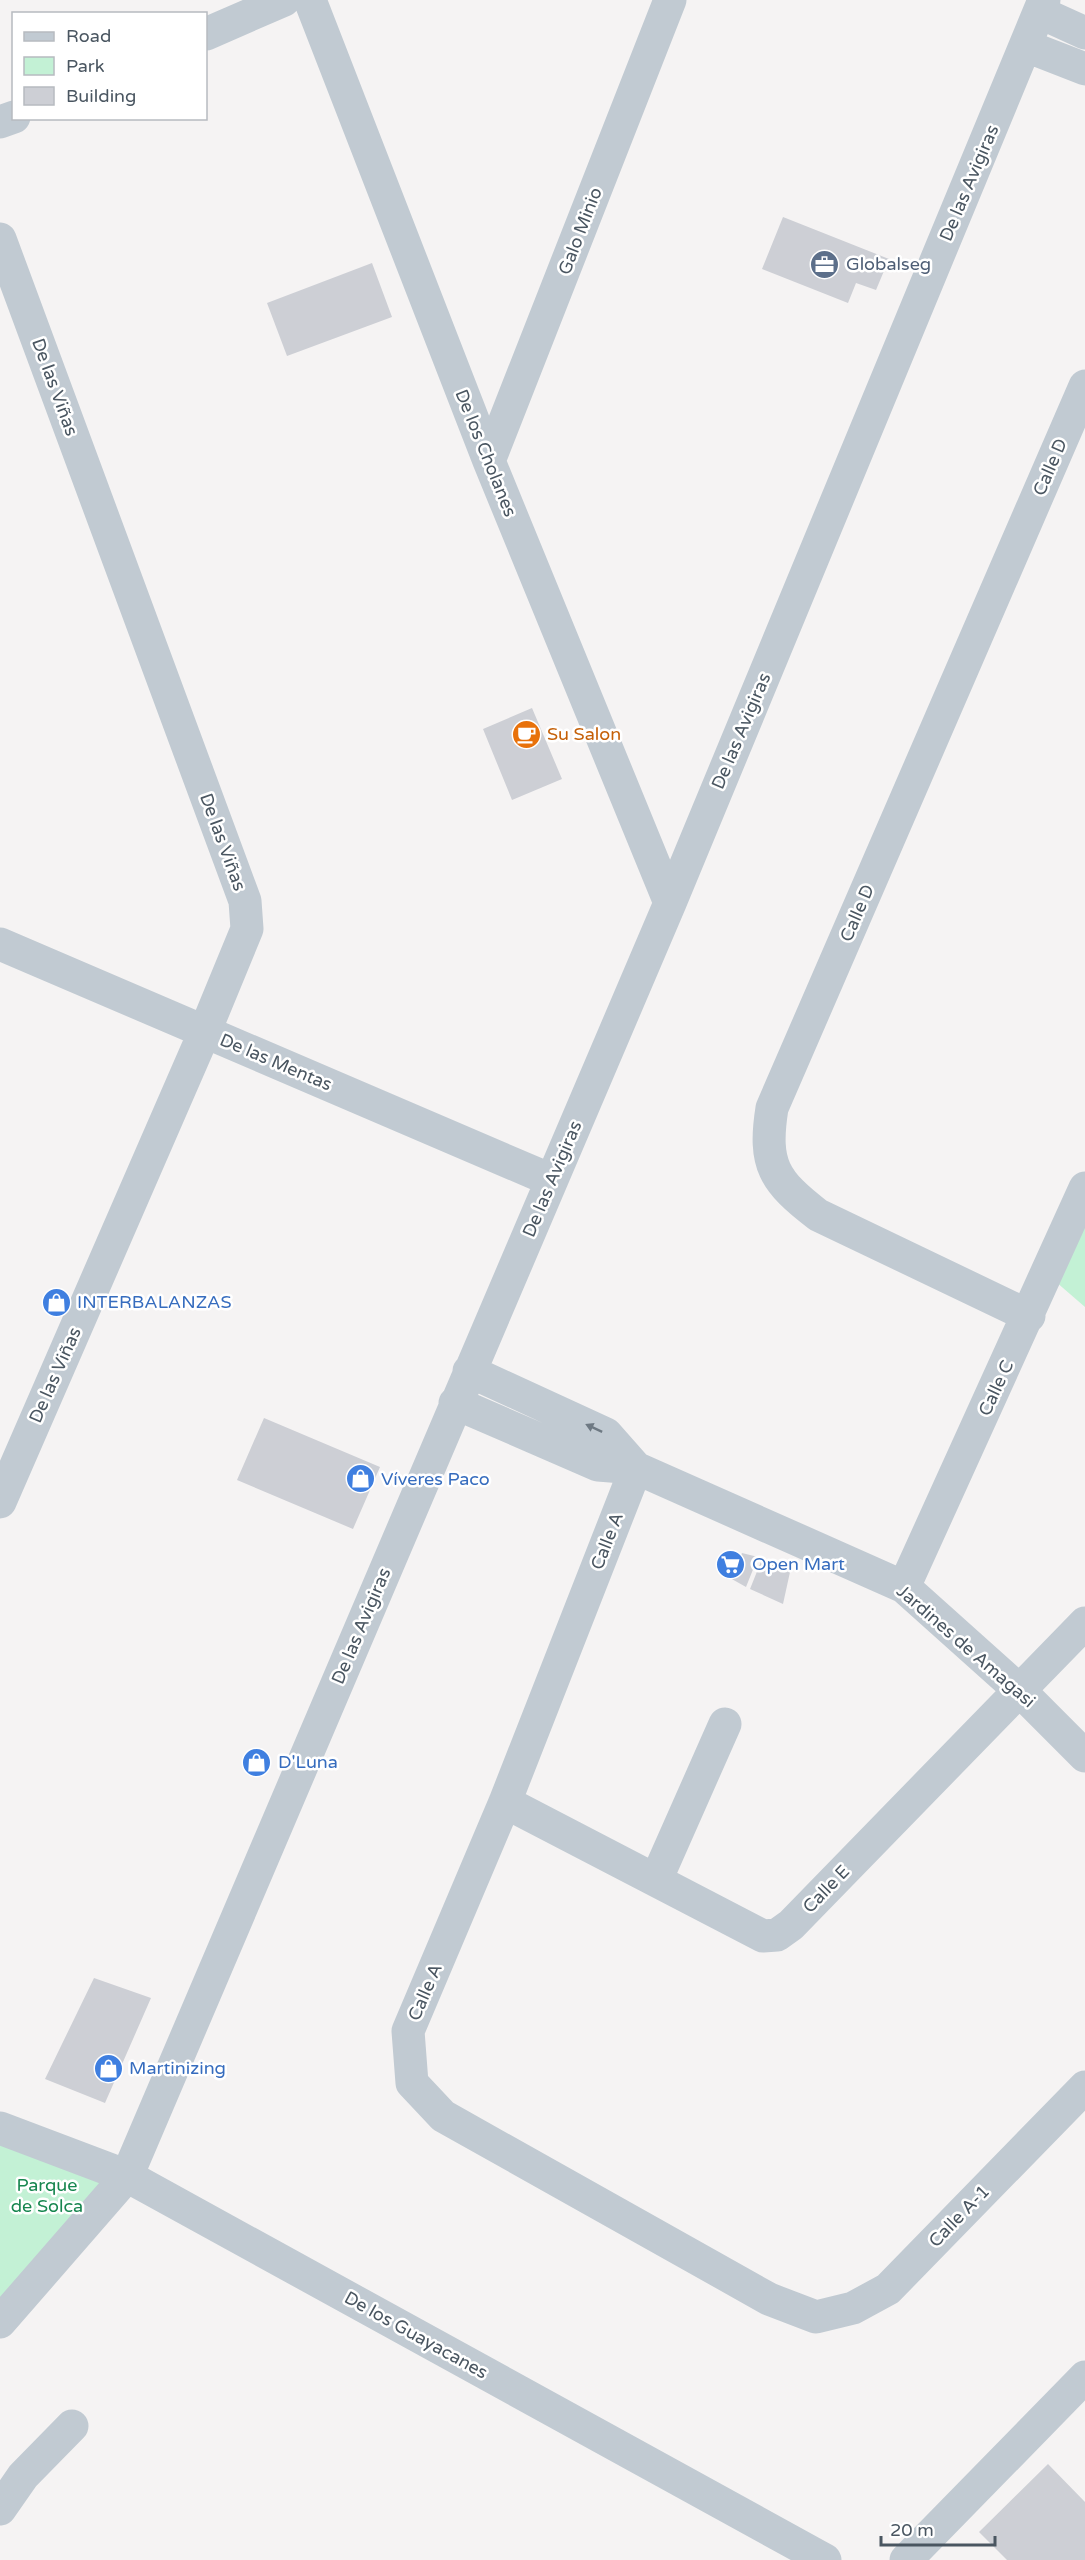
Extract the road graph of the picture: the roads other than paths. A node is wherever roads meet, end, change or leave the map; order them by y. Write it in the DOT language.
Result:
graph roads {
  1 [pos="284,0"];
  2 [pos="310,0"];
  3 [pos="670,0"];
  4 [pos="1042,6"];
  5 [pos="1085,33"];
  6 [pos="207,34"];
  7 [pos="1026,46"];
  8 [pos="1085,69"];
  9 [pos="0,239"];
  10 [pos="1085,386"];
  11 [pos="489,461"];
  12 [pos="670,903"];
  13 [pos="0,944"];
  14 [pos="205,1031"];
  15 [pos="551,1180"];
  16 [pos="1085,1188"];
  17 [pos="1029,1316"];
  18 [pos="469,1371"];
  19 [pos="455,1403"];
  20 [pos="636,1468"];
  21 [pos="0,1502"];
  22 [pos="904,1587"];
  23 [pos="1085,1623"];
  24 [pos="1019,1690"];
  25 [pos="725,1724"];
  26 [pos="1085,1756"];
  27 [pos="505,1803"];
  28 [pos="656,1880"];
  29 [pos="1085,2087"];
  30 [pos="0,2128"];
  31 [pos="127,2176"];
  32 [pos="816,2317"];
  33 [pos="0,2322"];
  34 [pos="1085,2377"];
  35 [pos="72,2426"];
  36 [pos="0,2509"];
  37 [pos="825,2560"];
  38 [pos="906,2560"];
  1 -- 6 [label="street"];
  2 -- 11 [label="street, De los Cholanes"];
  3 -- 11 [label="street, Galo Minio"];
  4 -- 5 [label="street"];
  4 -- 7 [label="street, De las Avigiras"];
  7 -- 8 [label="street"];
  7 -- 12 [label="street, De las Avigiras"];
  9 -- 14 [label="street, De las Viñas"];
  10 -- 17 [label="street, Calle D"];
  11 -- 12 [label="street, De los Cholanes"];
  12 -- 15 [label="street, De las Avigiras"];
  13 -- 14 [label="street, De las Mentas"];
  14 -- 15 [label="street, De las Mentas"];
  14 -- 21 [label="street, De las Viñas"];
  15 -- 18 [label="street, De las Avigiras"];
  16 -- 17 [label="street, Calle C"];
  17 -- 22 [label="street, Calle C"];
  18 -- 19 [label="street, De las Avigiras"];
  20 -- 18 [label="street, Jardines de Amagasi, one-way"];
  19 -- 20 [label="street, Jardines de Amagasi"];
  19 -- 31 [label="street, De las Avigiras"];
  20 -- 22 [label="street, Jardines de Amagasi"];
  20 -- 27 [label="street, Calle A"];
  22 -- 24 [label="street, Jardines de Amagasi"];
  23 -- 24 [label="street, Calle E"];
  24 -- 26 [label="street, Jardines de Amagasi"];
  24 -- 28 [label="street, Calle E"];
  25 -- 28 [label="street"];
  27 -- 28 [label="street, Calle E"];
  27 -- 32 [label="street, Calle A"];
  29 -- 32 [label="street, Calle A-1"];
  30 -- 31 [label="street, De los Guayacanes"];
  31 -- 33 [label="street, De las Avigiras"];
  31 -- 37 [label="street, De los Guayacanes"];
  34 -- 38 [label="street"];
  35 -- 36 [label="street"];
}
